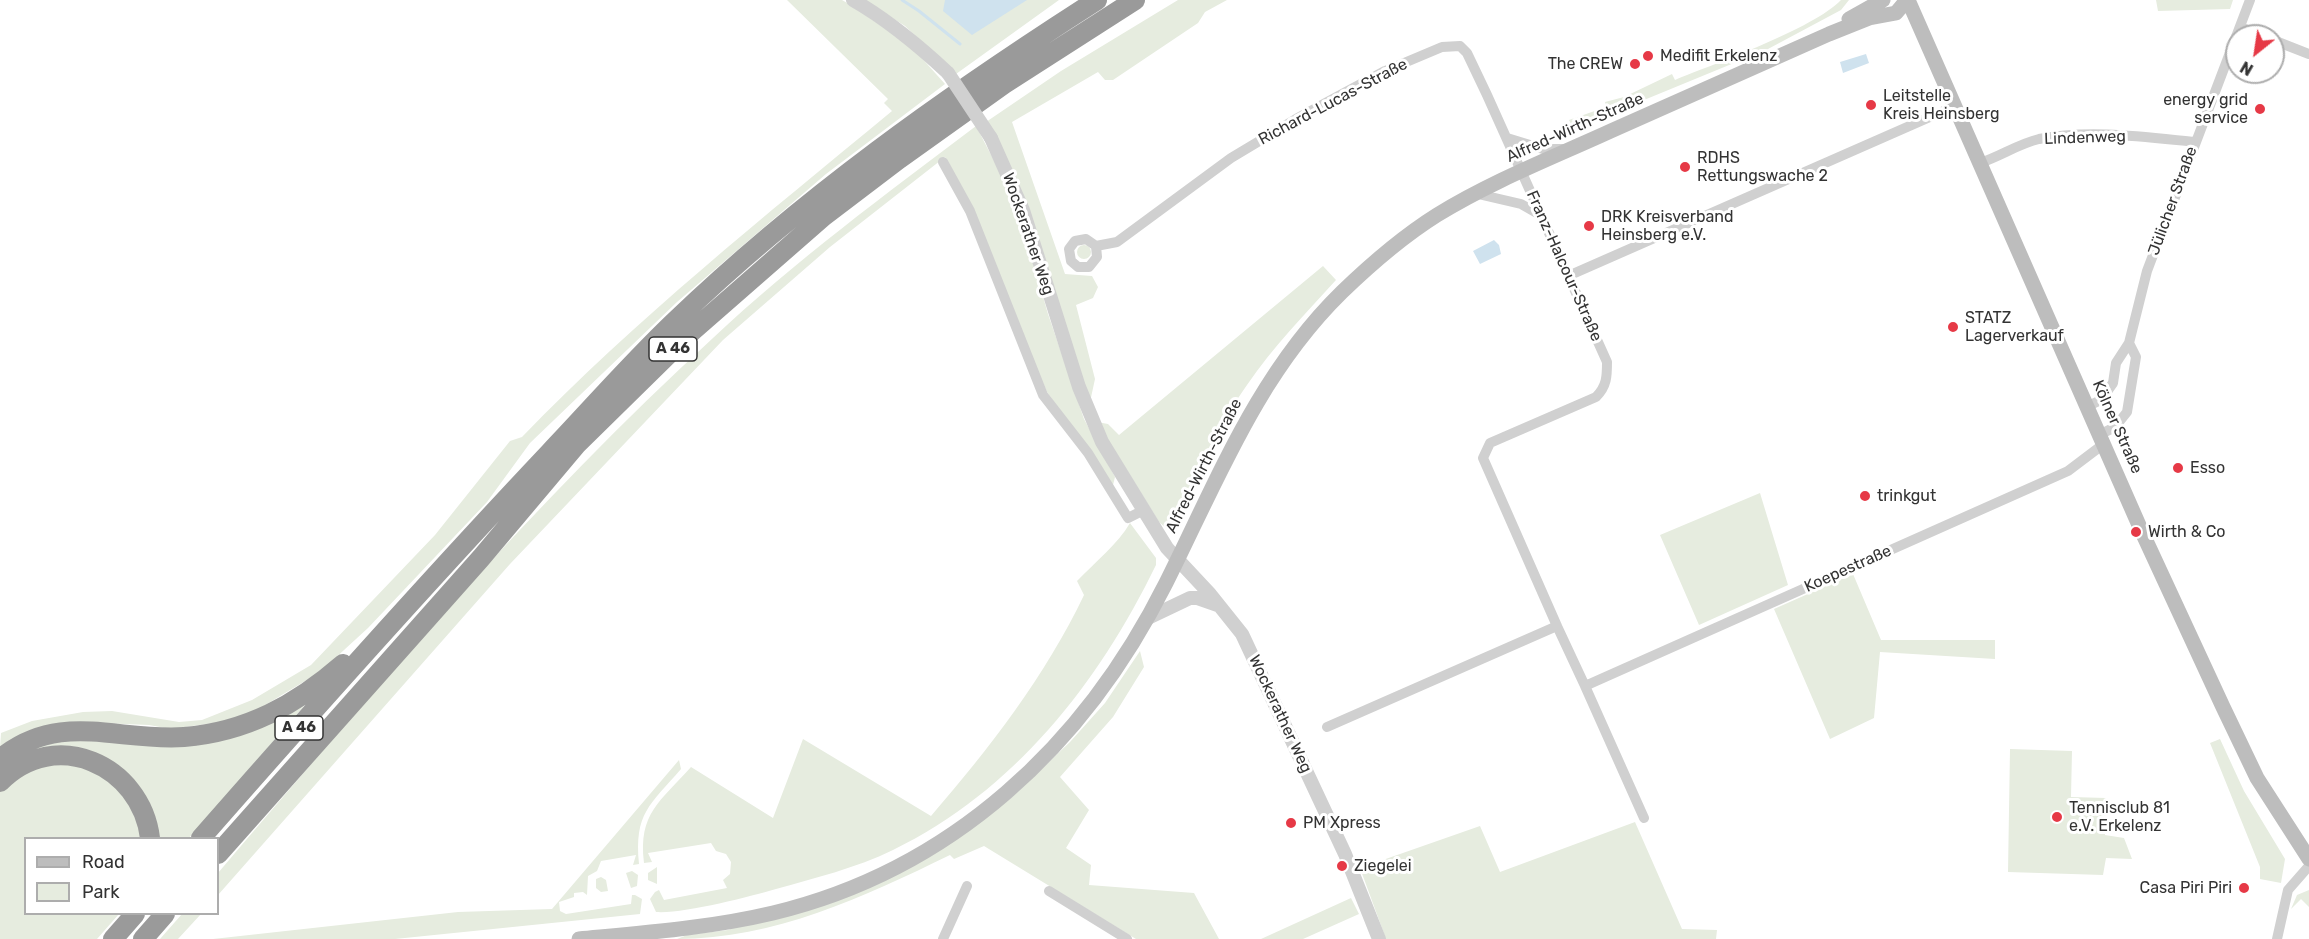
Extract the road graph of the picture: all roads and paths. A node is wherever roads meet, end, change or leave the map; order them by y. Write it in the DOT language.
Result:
graph roads {
  1 [pos="853,0"];
  2 [pos="1097,0"];
  3 [pos="1135,0"];
  4 [pos="1883,0"];
  5 [pos="1908,0"];
  6 [pos="2250,0"];
  7 [pos="1869,4"];
  8 [pos="2241,24"];
  9 [pos="1829,34"];
  10 [pos="2285,45"];
  11 [pos="2309,54"];
  12 [pos="2225,65"];
  13 [pos="1955,106"];
  14 [pos="1507,138"];
  15 [pos="2195,142"];
  16 [pos="1570,149"];
  17 [pos="943,162"];
  18 [pos="1980,162"];
  19 [pos="1521,171"];
  20 [pos="1478,194"];
  21 [pos="1542,216"];
  22 [pos="1096,246"];
  23 [pos="1568,276"];
  24 [pos="2128,344"];
  25 [pos="2088,406"];
  26 [pos="2103,438"];
  27 [pos="1142,511"];
  28 [pos="1176,560"];
  29 [pos="1220,607"];
  30 [pos="397,617"];
  31 [pos="1148,618"];
  32 [pos="1557,626"];
  33 [pos="1585,686"];
  34 [pos="1327,727"];
  35 [pos="0,759"];
  36 [pos="0,782"];
  37 [pos="1644,818"];
  38 [pos="150,837"];
  39 [pos="202,837"];
  40 [pos="219,853"];
  41 [pos="2309,859"];
  42 [pos="2309,866"];
  43 [pos="967,886"];
  44 [pos="1049,891"];
  45 [pos="125,915"];
  46 [pos="134,915"];
  47 [pos="164,915"];
  48 [pos="653,935"];
  49 [pos="112,939"];
  50 [pos="143,939"];
  51 [pos="588,939"];
  52 [pos="943,939"];
  53 [pos="1126,939"];
  54 [pos="1379,939"];
  55 [pos="2277,939"];
  1 -- 27 [label="street, Wockerather Weg, bridge"];
  2 -- 30 [label="highway, A 46"];
  3 -- 40 [label="highway, A 46"];
  4 -- 7 [label="main road, Alfred-Wirth-Straße"];
  5 -- 9 [label="main road, Alfred-Wirth-Straße"];
  5 -- 13 [label="main road, Kölner Straße"];
  6 -- 8 [label="street, Jülicher Straße"];
  7 -- 9 [label="main road, Alfred-Wirth-Straße"];
  9 -- 16 [label="main road, Alfred-Wirth-Straße"];
  10 -- 11 [label="street"];
  12 -- 15 [label="street, Jülicher Straße"];
  13 -- 18 [label="main road, Kölner Straße"];
  13 -- 23 [label="street"];
  14 -- 16 [label="street"];
  14 -- 19 [label="street, Richard-Lucas-Straße"];
  14 -- 22 [label="street, Richard-Lucas-Straße"];
  15 -- 18 [label="street, Lindenweg"];
  15 -- 24 [label="street, Jülicher Straße"];
  16 -- 19 [label="main road, Alfred-Wirth-Straße"];
  17 -- 27 [label="street"];
  18 -- 25 [label="main road, Kölner Straße"];
  19 -- 20 [label="main road, Alfred-Wirth-Straße"];
  19 -- 21 [label="street, Franz-Halcour-Straße"];
  20 -- 21 [label="street"];
  20 -- 28 [label="main road, Alfred-Wirth-Straße"];
  21 -- 23 [label="street, Franz-Halcour-Straße"];
  23 -- 32 [label="street, Franz-Halcour-Straße"];
  24 -- 25 [label="street, Jülicher Straße"];
  24 -- 26 [label="street, Jülicher Straße"];
  25 -- 26 [label="main road, Kölner Straße"];
  26 -- 33 [label="street, Koepestraße"];
  26 -- 41 [label="main road, Kölner Straße"];
  27 -- 28 [label="street, Wockerather Weg"];
  28 -- 29 [label="street, Wockerather Weg"];
  28 -- 31 [label="main road, Alfred-Wirth-Straße"];
  29 -- 31 [label="street"];
  29 -- 54 [label="street, Wockerather Weg"];
  30 -- 35 [label="highway"];
  30 -- 39 [label="highway, A 46"];
  31 -- 48 [label="main road, Alfred-Wirth-Straße"];
  32 -- 33 [label="street"];
  32 -- 34 [label="street"];
  33 -- 37 [label="street"];
  36 -- 38 [label="highway"];
  42 -- 55 [label="street"];
  43 -- 52 [label="street"];
  44 -- 53 [label="street"];
  45 -- 49 [label="highway"];
  46 -- 49 [label="highway"];
  47 -- 50 [label="highway"];
  48 -- 51 [label="main road, Alfred-Wirth-Straße"];
}
